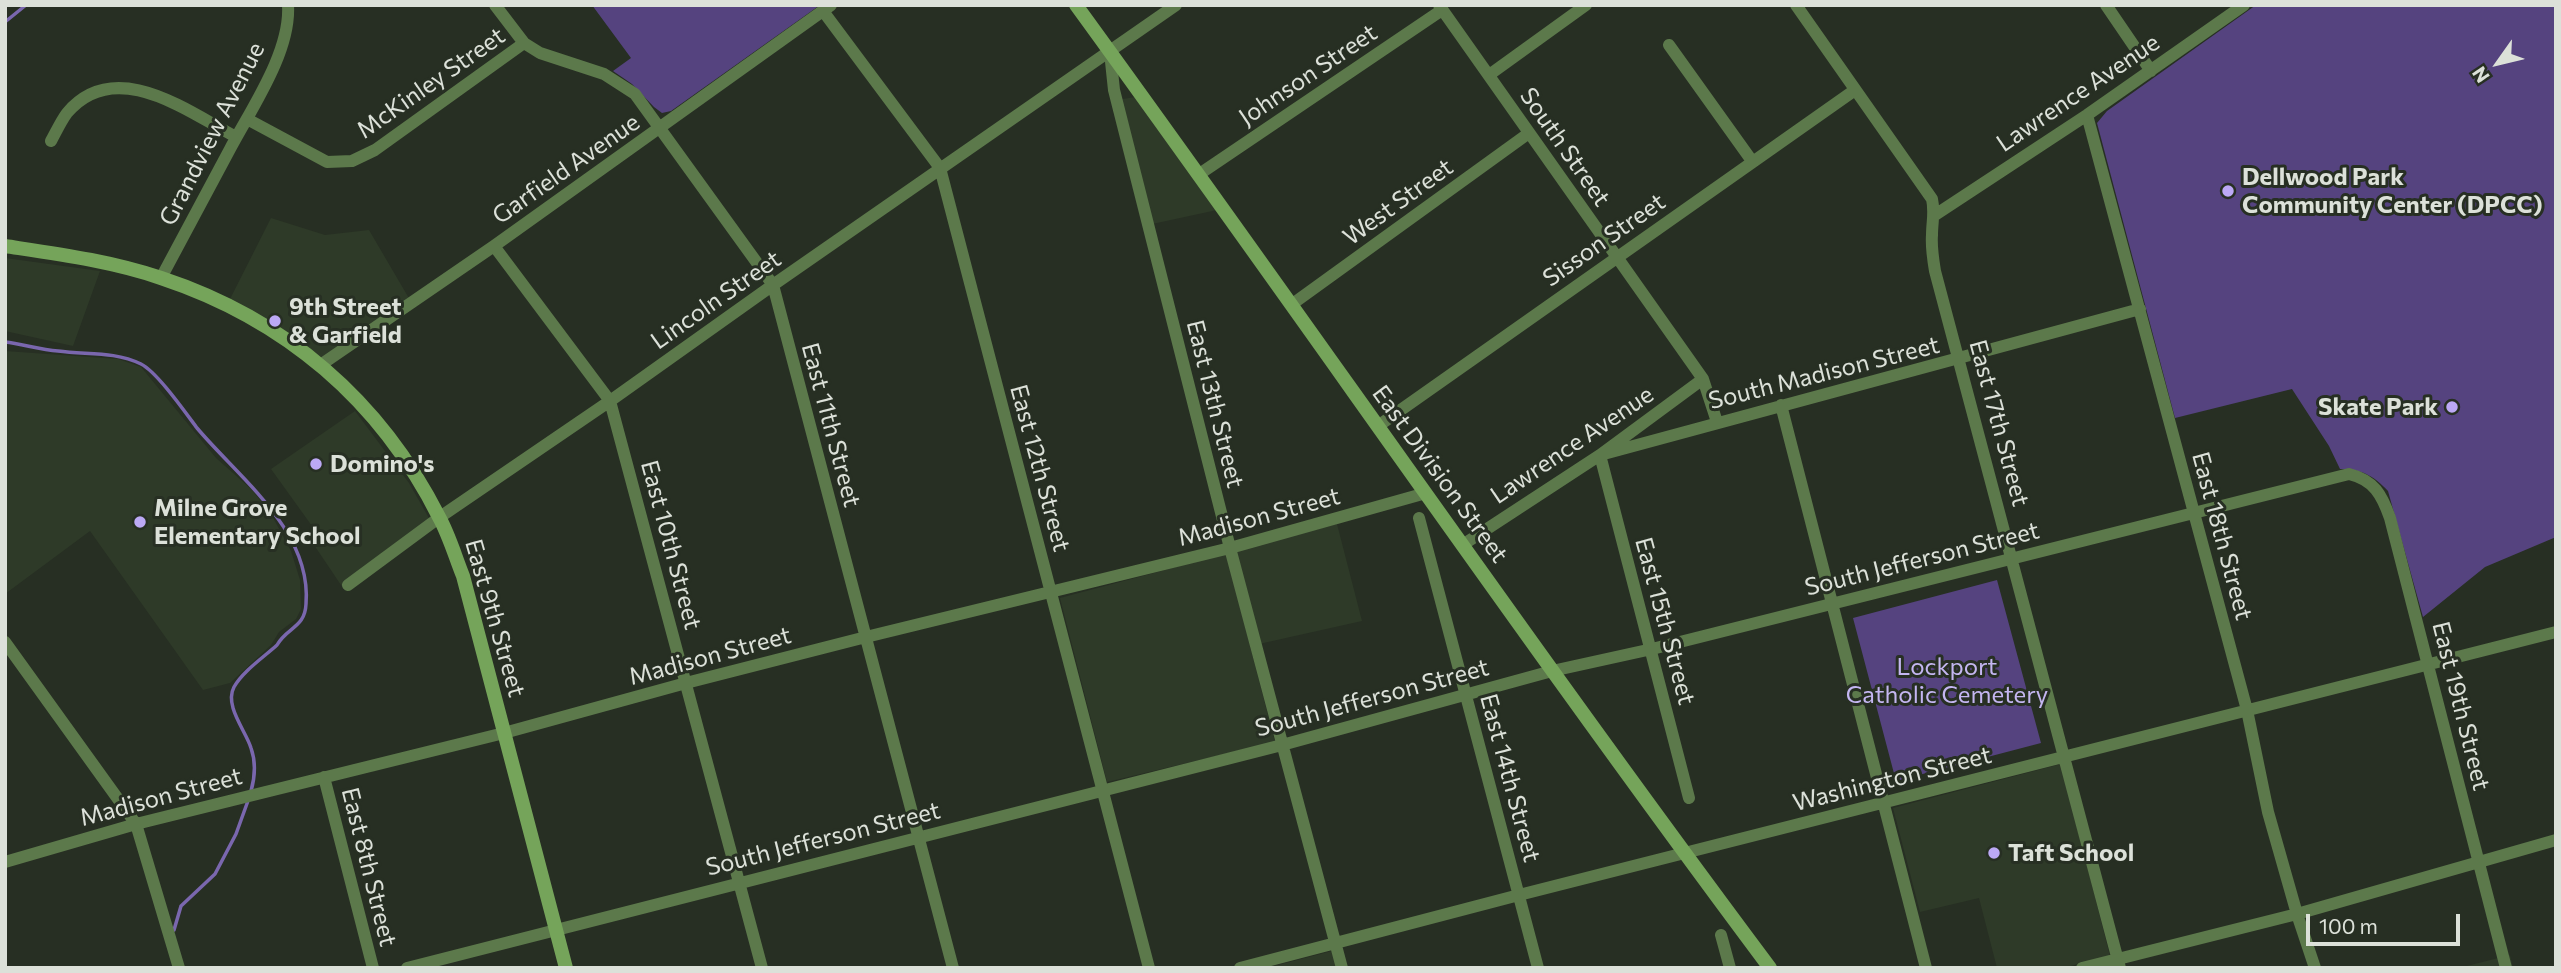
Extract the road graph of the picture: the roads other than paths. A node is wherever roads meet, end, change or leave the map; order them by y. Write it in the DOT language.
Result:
graph roads {
  1 [pos="288,5"];
  2 [pos="495,5"];
  3 [pos="1076,5"];
  4 [pos="1176,5"];
  5 [pos="1586,5"];
  6 [pos="1796,5"];
  7 [pos="2106,5"];
  8 [pos="2244,5"];
  9 [pos="827,8"];
  10 [pos="1441,8"];
  11 [pos="524,43"];
  12 [pos="1670,45"];
  13 [pos="1110,52"];
  14 [pos="2151,71"];
  15 [pos="1489,75"];
  16 [pos="1855,90"];
  17 [pos="2087,115"];
  18 [pos="247,119"];
  19 [pos="660,128"];
  20 [pos="1529,133"];
  21 [pos="236,137"];
  22 [pos="51,141"];
  23 [pos="1752,161"];
  24 [pos="940,168"];
  25 [pos="1198,175"];
  26 [pos="1935,215"];
  27 [pos="5,246"];
  28 [pos="494,246"];
  29 [pos="1616,257"];
  30 [pos="161,278"];
  31 [pos="773,285"];
  32 [pos="1291,305"];
  33 [pos="2140,309"];
  34 [pos="1960,360"];
  35 [pos="322,364"];
  36 [pos="1703,379"];
  37 [pos="610,401"];
  38 [pos="1781,405"];
  39 [pos="1717,422"];
  40 [pos="1378,426"];
  41 [pos="1600,455"];
  42 [pos="2349,474"];
  43 [pos="1426,493"];
  44 [pos="2194,513"];
  45 [pos="440,517"];
  46 [pos="1419,518"];
  47 [pos="1464,544"];
  48 [pos="1230,548"];
  49 [pos="2013,557"];
  50 [pos="348,585"];
  51 [pos="1051,593"];
  52 [pos="1834,603"];
  53 [pos="2556,632"];
  54 [pos="866,637"];
  55 [pos="5,642"];
  56 [pos="1652,649"];
  57 [pos="2429,665"];
  58 [pos="1552,671"];
  59 [pos="686,683"];
  60 [pos="1466,694"];
  61 [pos="2246,710"];
  62 [pos="504,733"];
  63 [pos="1282,745"];
  64 [pos="2064,757"];
  65 [pos="324,776"];
  66 [pos="1104,789"];
  67 [pos="1689,798"];
  68 [pos="1883,804"];
  69 [pos="136,824"];
  70 [pos="918,836"];
  71 [pos="2556,840"];
  72 [pos="1685,854"];
  73 [pos="5,862"];
  74 [pos="2479,863"];
  75 [pos="739,882"];
  76 [pos="1519,895"];
  77 [pos="2297,914"];
  78 [pos="555,928"];
  79 [pos="1721,935"];
  80 [pos="1336,943"];
  81 [pos="2119,963"];
  82 [pos="179,968"];
  83 [pos="373,968"];
  84 [pos="407,968"];
  85 [pos="566,968"];
  86 [pos="762,968"];
  87 [pos="953,968"];
  88 [pos="1149,968"];
  89 [pos="1240,968"];
  90 [pos="1342,968"];
  91 [pos="1538,968"];
  92 [pos="1730,968"];
  93 [pos="1770,968"];
  94 [pos="1926,968"];
  95 [pos="2082,968"];
  96 [pos="2315,968"];
  97 [pos="2506,968"];
  1 -- 18 [label="street, Grandview Avenue"];
  2 -- 11 [label="street, East 11th Street"];
  3 -- 13 [label="street, East Division Street"];
  4 -- 13 [label="street, Lincoln Street"];
  5 -- 15 [label="street"];
  6 -- 16 [label="street, East 17th Street"];
  7 -- 14 [label="street"];
  8 -- 14 [label="street, Lawrence Avenue"];
  9 -- 19 [label="street, Garfield Avenue"];
  9 -- 24 [label="street, East 12th Street"];
  10 -- 15 [label="street, South Street"];
  10 -- 25 [label="street, Johnson Street"];
  11 -- 18 [label="street, McKinley Street"];
  11 -- 19 [label="street, East 11th Street"];
  12 -- 23 [label="street"];
  13 -- 24 [label="street, Lincoln Street"];
  13 -- 25 [label="street, East Division Street"];
  13 -- 48 [label="street, East 13th Street"];
  14 -- 17 [label="street, Lawrence Avenue"];
  15 -- 20 [label="street, South Street"];
  16 -- 23 [label="street, Sisson Street"];
  16 -- 26 [label="street, East 17th Street"];
  17 -- 26 [label="street, Lawrence Avenue"];
  17 -- 33 [label="street, East 18th Street"];
  18 -- 21 [label="street, Grandview Avenue"];
  19 -- 28 [label="street, Garfield Avenue"];
  19 -- 31 [label="street, East 11th Street"];
  20 -- 29 [label="street, South Street"];
  20 -- 32 [label="street, West Street"];
  21 -- 22 [label="street"];
  21 -- 30 [label="street, Grandview Avenue"];
  23 -- 29 [label="street, Sisson Street"];
  24 -- 31 [label="street, Lincoln Street"];
  24 -- 51 [label="street, East 12th Street"];
  25 -- 32 [label="street, East Division Street"];
  26 -- 34 [label="street, East 17th Street"];
  27 -- 30 [label="street, East 9th Street"];
  28 -- 35 [label="street, Garfield Avenue"];
  28 -- 37 [label="street, East 10th Street"];
  29 -- 36 [label="street, South Street"];
  29 -- 40 [label="street, Sisson Street"];
  30 -- 35 [label="street, East 9th Street"];
  31 -- 37 [label="street, Lincoln Street"];
  31 -- 54 [label="street, East 11th Street"];
  32 -- 40 [label="street, East Division Street"];
  33 -- 34 [label="street, South Madison Street"];
  33 -- 44 [label="street, East 18th Street"];
  34 -- 38 [label="street, South Madison Street"];
  34 -- 49 [label="street, East 17th Street"];
  35 -- 45 [label="street, East 9th Street"];
  36 -- 39 [label="street, South Street"];
  36 -- 41 [label="street, Lawrence Avenue"];
  37 -- 45 [label="street, Lincoln Street"];
  37 -- 59 [label="street, East 10th Street"];
  38 -- 39 [label="street, South Madison Street"];
  38 -- 52 [label="street"];
  39 -- 41 [label="street, South Madison Street"];
  40 -- 43 [label="street, East Division Street"];
  41 -- 47 [label="street, Lawrence Avenue"];
  41 -- 56 [label="street, East 15th Street"];
  42 -- 44 [label="street, South Jefferson Street"];
  42 -- 57 [label="street, East 19th Street"];
  43 -- 47 [label="street, East Division Street"];
  43 -- 48 [label="street, Madison Street"];
  44 -- 49 [label="street, South Jefferson Street"];
  44 -- 61 [label="street, East 18th Street"];
  45 -- 50 [label="street, Lincoln Street"];
  45 -- 62 [label="street, East 9th Street"];
  46 -- 60 [label="street, East 14th Street"];
  47 -- 58 [label="street, East Division Street"];
  48 -- 51 [label="street, Madison Street"];
  48 -- 63 [label="street, East 13th Street"];
  49 -- 52 [label="street, South Jefferson Street"];
  49 -- 64 [label="street, East 17th Street"];
  51 -- 54 [label="street, Madison Street"];
  51 -- 66 [label="street, East 12th Street"];
  52 -- 56 [label="street, South Jefferson Street"];
  52 -- 68 [label="street"];
  53 -- 57 [label="street, Washington Street"];
  54 -- 59 [label="street, Madison Street"];
  54 -- 70 [label="street, East 11th Street"];
  55 -- 69 [label="street"];
  56 -- 58 [label="street, South Jefferson Street"];
  56 -- 67 [label="street, East 15th Street"];
  57 -- 61 [label="street, Washington Street"];
  57 -- 74 [label="street, East 19th Street"];
  58 -- 60 [label="street, South Jefferson Street"];
  58 -- 72 [label="street, East Division Street"];
  59 -- 62 [label="street, Madison Street"];
  59 -- 75 [label="street, East 10th Street"];
  60 -- 63 [label="street, South Jefferson Street"];
  60 -- 76 [label="street, East 14th Street"];
  61 -- 64 [label="street, Washington Street"];
  61 -- 77 [label="street, East 18th Street"];
  62 -- 65 [label="street, Madison Street"];
  62 -- 78 [label="street, East 9th Street"];
  63 -- 66 [label="street, South Jefferson Street"];
  63 -- 80 [label="street, East 13th Street"];
  64 -- 68 [label="street, Washington Street"];
  64 -- 81 [label="street, East 17th Street"];
  65 -- 69 [label="street, Madison Street"];
  65 -- 83 [label="street, East 8th Street"];
  66 -- 70 [label="street, South Jefferson Street"];
  66 -- 88 [label="street, East 12th Street"];
  68 -- 72 [label="street, Washington Street"];
  68 -- 94 [label="street"];
  69 -- 73 [label="street, Madison Street"];
  69 -- 82 [label="street"];
  70 -- 75 [label="street, South Jefferson Street"];
  70 -- 87 [label="street, East 11th Street"];
  71 -- 74 [label="street"];
  72 -- 76 [label="street, Washington Street"];
  72 -- 93 [label="street, East Division Street"];
  74 -- 77 [label="street"];
  74 -- 97 [label="street, East 19th Street"];
  75 -- 78 [label="street, South Jefferson Street"];
  75 -- 86 [label="street, East 10th Street"];
  76 -- 80 [label="street, Washington Street"];
  76 -- 91 [label="street, East 14th Street"];
  77 -- 81 [label="street"];
  77 -- 96 [label="street, East 18th Street"];
  78 -- 84 [label="street, South Jefferson Street"];
  78 -- 85 [label="street, East 9th Street"];
  79 -- 92 [label="street"];
  80 -- 89 [label="street, Washington Street"];
  80 -- 90 [label="street, East 13th Street"];
  81 -- 95 [label="street"];
}
